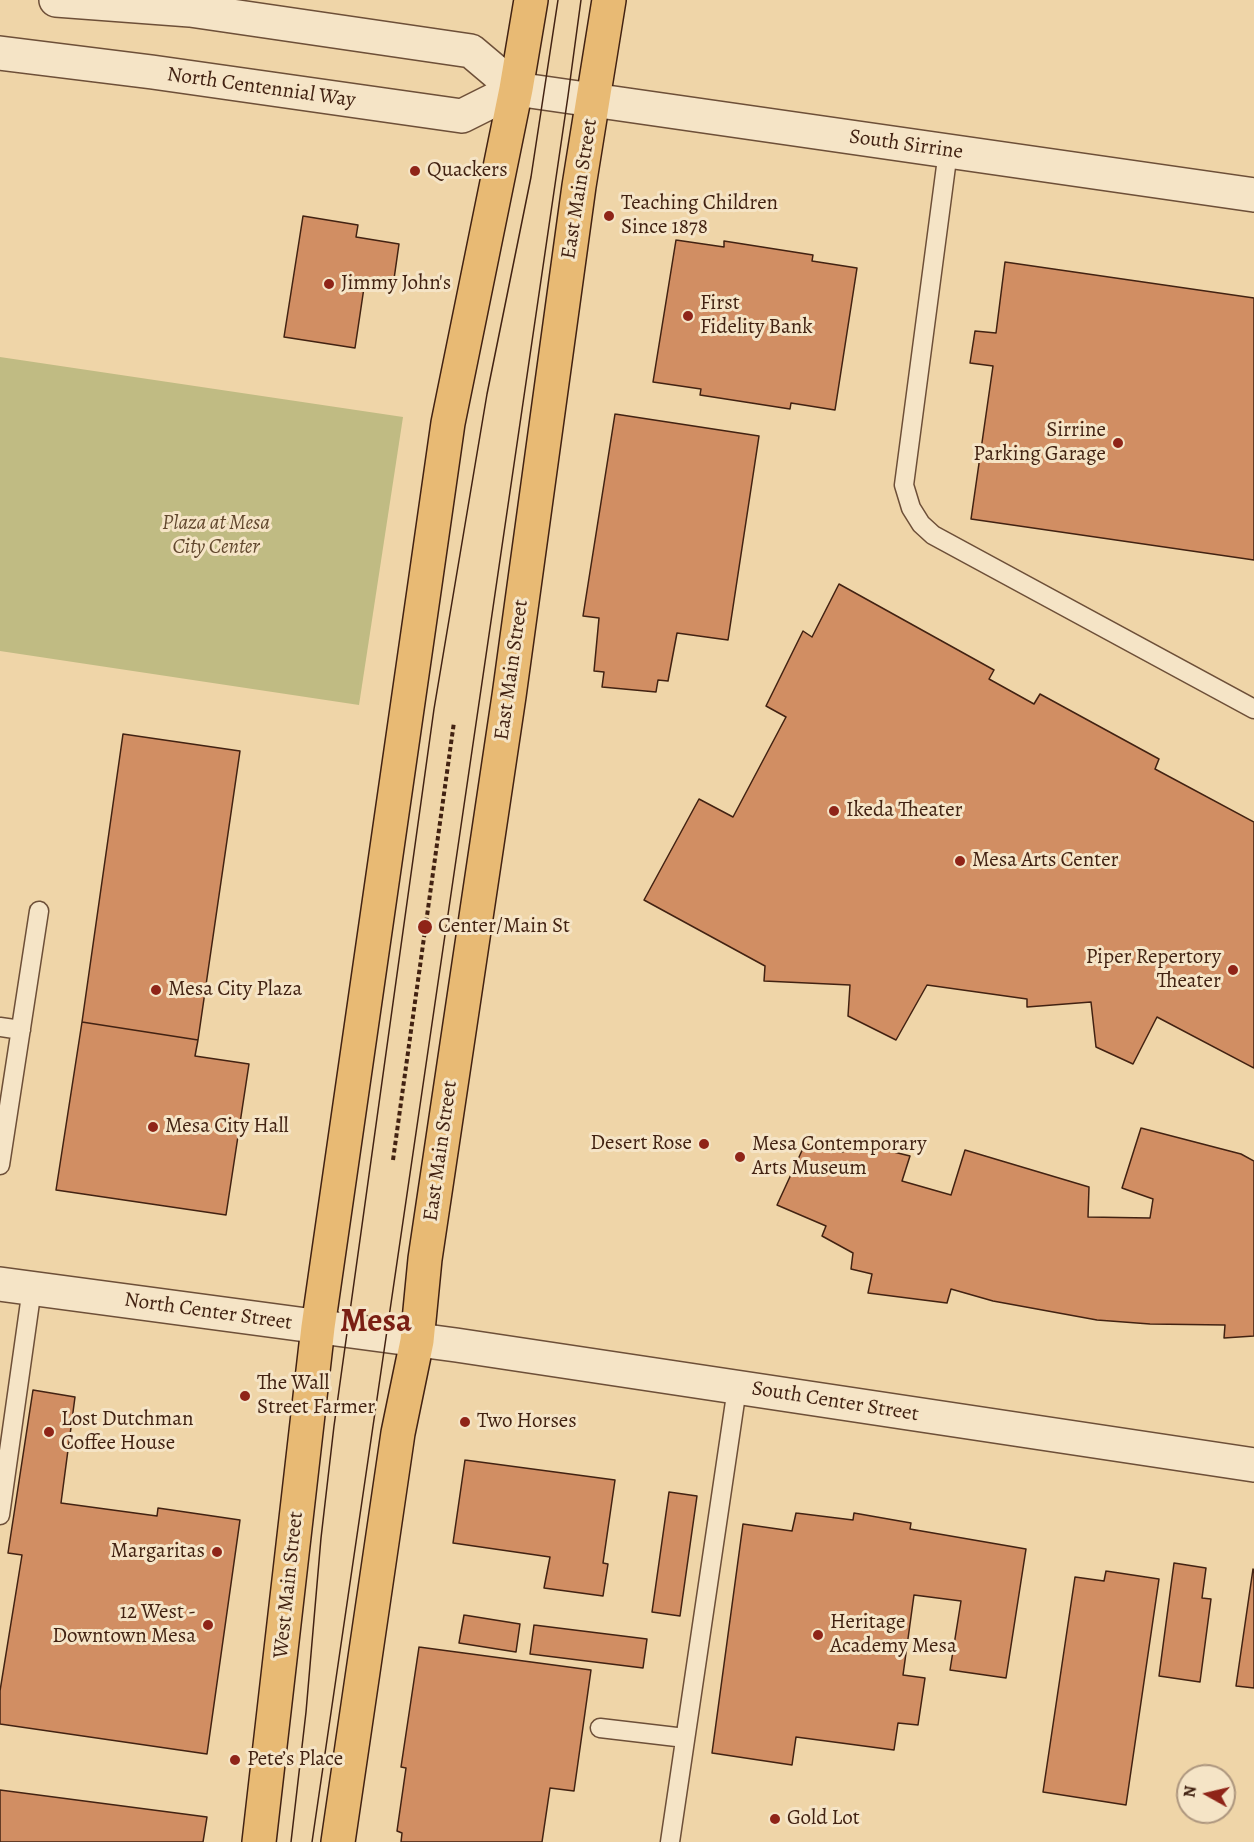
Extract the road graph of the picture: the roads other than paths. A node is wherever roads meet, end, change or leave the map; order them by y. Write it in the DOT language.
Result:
graph roads {
  1 [pos="56,0"];
  2 [pos="531,0"];
  3 [pos="609,0"];
  4 [pos="191,5"];
  5 [pos="0,53"];
  6 [pos="516,89"];
  7 [pos="594,100"];
  8 [pos="948,151"];
  9 [pos="1254,195"];
  10 [pos="1254,709"];
  11 [pos="39,911"];
  12 [pos="0,1027"];
  13 [pos="21,1030"];
  14 [pos="2,1135"];
  15 [pos="0,1166"];
  16 [pos="0,1284"];
  17 [pos="32,1288"];
  18 [pos="318,1327"];
  19 [pos="417,1341"];
  20 [pos="737,1388"];
  21 [pos="1254,1465"];
  22 [pos="0,1515"];
  23 [pos="600,1728"];
  24 [pos="685,1738"];
  25 [pos="260,1842"];
  26 [pos="338,1842"];
  27 [pos="670,1842"];
  1 -- 4 [label="street"];
  2 -- 6 [label="main road"];
  3 -- 7 [label="main road, East Main Street"];
  4 -- 6 [label="street"];
  5 -- 6 [label="street, North Centennial Way"];
  6 -- 7 [label="street, South Sirrine"];
  6 -- 18 [label="main road"];
  7 -- 8 [label="street, South Sirrine"];
  7 -- 19 [label="main road, East Main Street"];
  8 -- 9 [label="street, South Sirrine"];
  8 -- 10 [label="lane"];
  11 -- 13 [label="lane"];
  12 -- 13 [label="lane"];
  13 -- 14 [label="lane"];
  14 -- 15 [label="lane"];
  16 -- 17 [label="street, North Center Street"];
  17 -- 18 [label="street, North Center Street"];
  17 -- 22 [label="lane"];
  18 -- 19 [label="street, North Center Street"];
  18 -- 25 [label="main road, West Main Street"];
  19 -- 20 [label="street, South Center Street"];
  19 -- 26 [label="main road"];
  20 -- 21 [label="street, South Center Street"];
  20 -- 24 [label="lane"];
  23 -- 24 [label="lane"];
  24 -- 27 [label="lane"];
}
